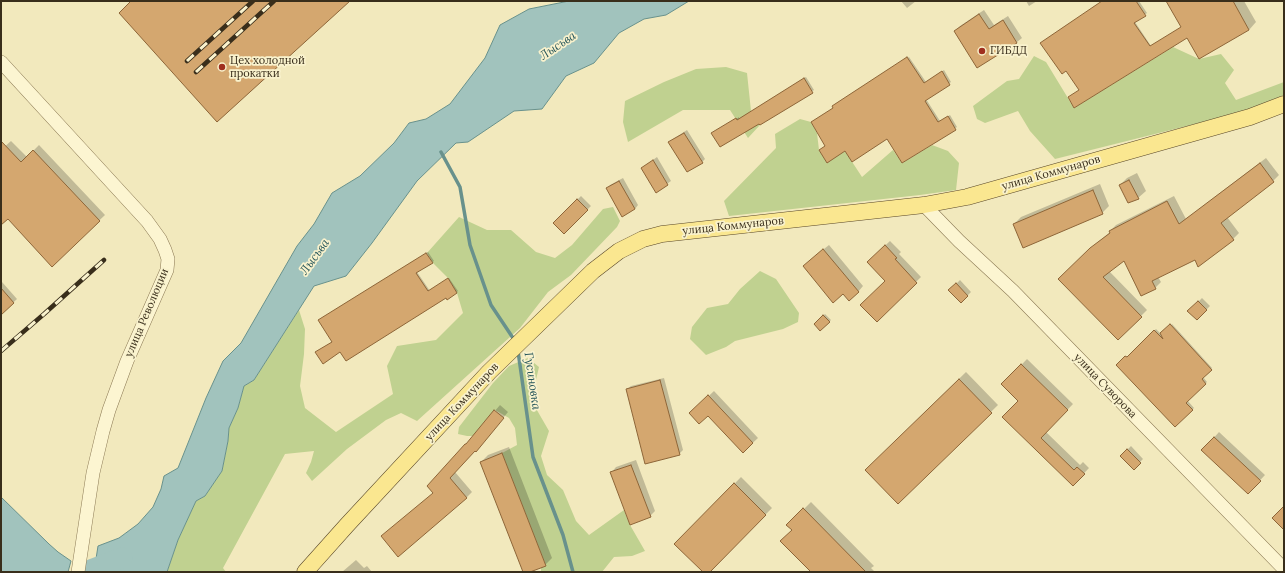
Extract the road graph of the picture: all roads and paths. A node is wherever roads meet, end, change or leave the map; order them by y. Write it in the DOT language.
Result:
graph roads {
  1 [pos="1,62"];
  2 [pos="1284,104"];
  3 [pos="924,205"];
  4 [pos="1284,569"];
  5 [pos="78,572"];
  6 [pos="305,572"];
  1 -- 5 [label="street, улица Революции"];
  2 -- 3 [label="main road, улица Коммунаров"];
  3 -- 4 [label="street, улица Суворова"];
  3 -- 6 [label="main road, улица Коммунаров"];
}
